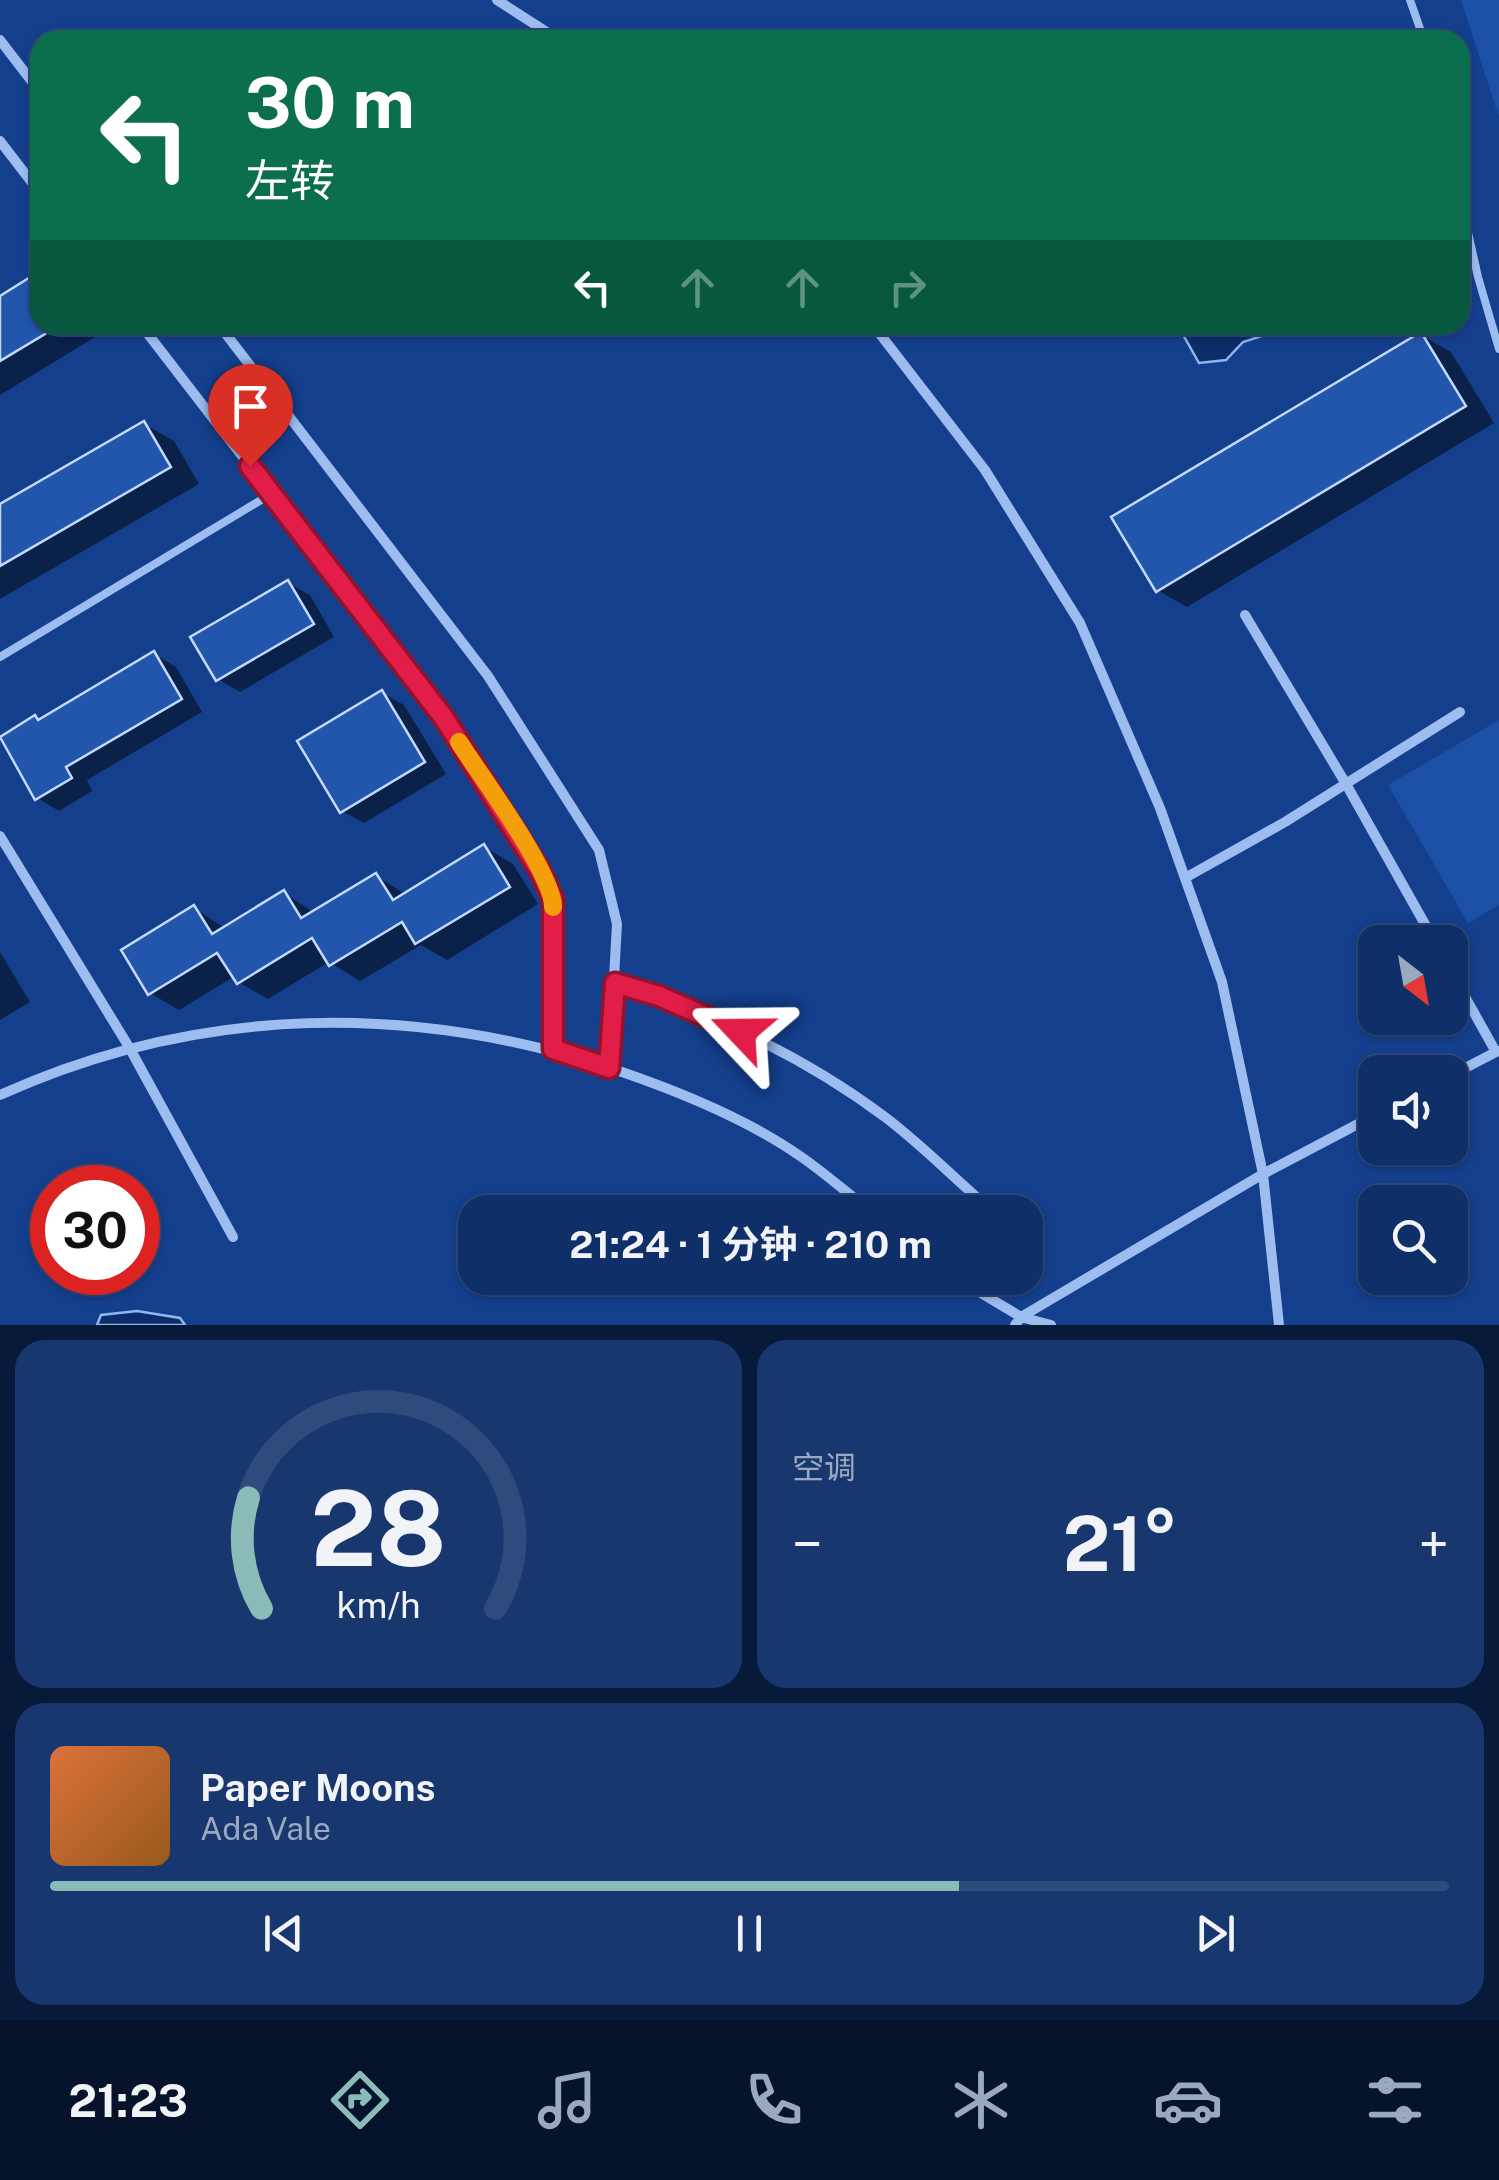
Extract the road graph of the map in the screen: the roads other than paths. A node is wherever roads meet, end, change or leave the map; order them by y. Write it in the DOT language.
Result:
graph roads {
  1 [pos="497,0"];
  2 [pos="1410,0"];
  3 [pos="544,30"];
  4 [pos="1420,30"];
  5 [pos="0,40"];
  6 [pos="30,79"];
  7 [pos="0,141"];
  8 [pos="30,180"];
  9 [pos="1470,241"];
  10 [pos="149,335"];
  11 [pos="227,335"];
  12 [pos="881,335"];
  13 [pos="1499,349"];
  14 [pos="271,494"];
  15 [pos="1245,615"];
  16 [pos="0,657"];
  17 [pos="1460,712"];
  18 [pos="1346,784"];
  19 [pos="0,836"];
  20 [pos="1185,878"];
  21 [pos="1425,925"];
  22 [pos="615,983"];
  23 [pos="1468,1000"];
  24 [pos="130,1047"];
  25 [pos="553,1049"];
  26 [pos="1498,1051"];
  27 [pos="1468,1067"];
  28 [pos="609,1068"];
  29 [pos="0,1095"];
  30 [pos="1358,1124"];
  31 [pos="1263,1174"];
  32 [pos="850,1195"];
  33 [pos="974,1195"];
  34 [pos="233,1237"];
  35 [pos="981,1295"];
  36 [pos="1018,1321"];
  37 [pos="1051,1325"];
  38 [pos="1279,1325"];
  1 -- 3 [label="street"];
  2 -- 4 [label="lane"];
  5 -- 6 [label="street"];
  7 -- 8 [label="street"];
  9 -- 13 [label="lane"];
  10 -- 14 [label="street"];
  11 -- 22 [label="street"];
  12 -- 20 [label="street"];
  14 -- 16 [label="lane"];
  14 -- 25 [label="street"];
  15 -- 18 [label="street"];
  17 -- 18 [label="street"];
  18 -- 20 [label="street"];
  18 -- 21 [label="street"];
  19 -- 24 [label="street"];
  20 -- 31 [label="street"];
  22 -- 28 [label="street"];
  22 -- 33 [label="street"];
  23 -- 26 [label="street"];
  24 -- 25 [label="street"];
  24 -- 29 [label="street"];
  24 -- 34 [label="street"];
  25 -- 28 [label="street"];
  26 -- 27 [label="street"];
  28 -- 32 [label="street"];
  30 -- 31 [label="street"];
  31 -- 36 [label="street"];
  31 -- 38 [label="street"];
  35 -- 36 [label="street"];
  36 -- 37 [label="street"];
}
